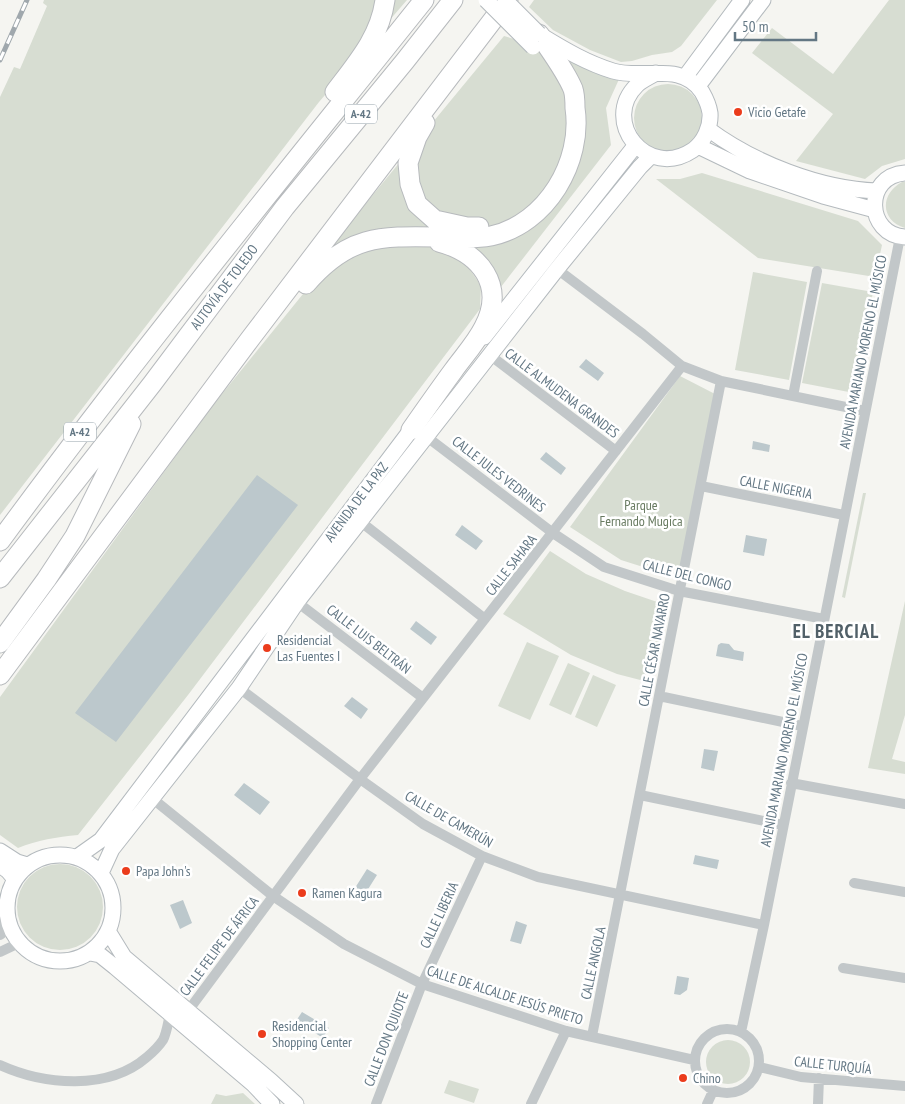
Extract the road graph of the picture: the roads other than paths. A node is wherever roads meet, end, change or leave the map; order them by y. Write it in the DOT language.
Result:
graph roads {
  1 [pos="385,0"];
  2 [pos="424,0"];
  3 [pos="453,0"];
  4 [pos="486,0"];
  5 [pos="507,0"];
  6 [pos="742,0"];
  7 [pos="763,0"];
  8 [pos="536,41"];
  9 [pos="656,72"];
  10 [pos="685,77"];
  11 [pos="446,82"];
  12 [pos="698,86"];
  13 [pos="708,129"];
  14 [pos="635,146"];
  15 [pos="698,146"];
  16 [pos="651,156"];
  17 [pos="905,173"];
  18 [pos="877,191"];
  19 [pos="267,197"];
  20 [pos="876,210"];
  21 [pos="411,237"];
  22 [pos="903,237"];
  23 [pos="557,269"];
  24 [pos="817,271"];
  25 [pos="250,339"];
  26 [pos="491,356"];
  27 [pos="682,366"];
  28 [pos="721,381"];
  29 [pos="152,384"];
  30 [pos="793,396"];
  31 [pos="865,411"];
  32 [pos="419,433"];
  33 [pos="616,451"];
  34 [pos="701,486"];
  35 [pos="844,515"];
  36 [pos="361,522"];
  37 [pos="553,533"];
  38 [pos="0,540"];
  39 [pos="0,578"];
  40 [pos="680,591"];
  41 [pos="298,602"];
  42 [pos="485,619"];
  43 [pos="824,619"];
  44 [pos="2,642"];
  45 [pos="0,675"];
  46 [pos="240,688"];
  47 [pos="659,696"];
  48 [pos="423,698"];
  49 [pos="802,726"];
  50 [pos="360,780"];
  51 [pos="791,783"];
  52 [pos="640,795"];
  53 [pos="153,799"];
  54 [pos="905,804"];
  55 [pos="783,824"];
  56 [pos="0,850"];
  57 [pos="482,856"];
  58 [pos="77,857"];
  59 [pos="0,865"];
  60 [pos="27,865"];
  61 [pos="101,874"];
  62 [pos="14,878"];
  63 [pos="854,883"];
  64 [pos="905,892"];
  65 [pos="621,895"];
  66 [pos="273,896"];
  67 [pos="6,914"];
  68 [pos="764,925"];
  69 [pos="108,931"];
  70 [pos="0,935"];
  71 [pos="19,943"];
  72 [pos="0,952"];
  73 [pos="90,952"];
  74 [pos="842,968"];
  75 [pos="905,978"];
  76 [pos="422,984"];
  77 [pos="188,1011"];
  78 [pos="170,1014"];
  79 [pos="566,1031"];
  80 [pos="741,1032"];
  81 [pos="592,1036"];
  82 [pos="694,1060"];
  83 [pos="0,1064"];
  84 [pos="759,1067"];
  85 [pos="819,1078"];
  86 [pos="905,1086"];
  87 [pos="713,1091"];
  88 [pos="272,1104"];
  89 [pos="296,1104"];
  90 [pos="376,1104"];
  91 [pos="531,1104"];
  92 [pos="707,1104"];
  93 [pos="818,1104"];
  1 -- 19 [label="highway"];
  2 -- 19 [label="highway, AUTOVÍA DE TOLEDO / A-42"];
  3 -- 29 [label="highway, AUTOVÍA DE TOLEDO / A-42"];
  4 -- 8 [label="street, bridge"];
  5 -- 8 [label="street, bridge"];
  5 -- 11 [label="highway"];
  6 -- 10 [label="street"];
  7 -- 12 [label="street"];
  8 -- 9 [label="street"];
  8 -- 11 [label="highway"];
  8 -- 21 [label="highway"];
  9 -- 10 [label="street"];
  9 -- 14 [label="street"];
  10 -- 12 [label="street"];
  11 -- 25 [label="highway"];
  12 -- 13 [label="street"];
  13 -- 15 [label="street"];
  13 -- 18 [label="street"];
  14 -- 16 [label="street"];
  14 -- 32 [label="street, AVENIDA DE LA PAZ"];
  15 -- 16 [label="street"];
  15 -- 20 [label="street"];
  16 -- 23 [label="street"];
  17 -- 18 [label="street"];
  18 -- 20 [label="street"];
  19 -- 38 [label="highway, AUTOVÍA DE TOLEDO / A-42"];
  20 -- 22 [label="street"];
  21 -- 25 [label="highway"];
  21 -- 32 [label="highway"];
  22 -- 31 [label="street, AVENIDA MARIANO MORENO EL MÚSICO"];
  23 -- 26 [label="street"];
  23 -- 27 [label="street"];
  24 -- 30 [label="street"];
  25 -- 45 [label="highway"];
  26 -- 32 [label="street"];
  26 -- 33 [label="street, CALLE ALMUDENA GRANDES"];
  27 -- 28 [label="street"];
  27 -- 33 [label="street, CALLE SAHARA"];
  28 -- 30 [label="street"];
  28 -- 34 [label="street, CALLE CÉSAR NAVARRO"];
  29 -- 39 [label="highway, AUTOVÍA DE TOLEDO / A-42"];
  29 -- 44 [label="highway"];
  30 -- 31 [label="street"];
  31 -- 35 [label="street, AVENIDA MARIANO MORENO EL MÚSICO"];
  32 -- 36 [label="street"];
  32 -- 37 [label="street, CALLE JULES VEDRINES"];
  32 -- 58 [label="street, AVENIDA DE LA PAZ"];
  33 -- 37 [label="street, CALLE SAHARA"];
  34 -- 35 [label="street, CALLE NIGERIA"];
  34 -- 40 [label="street, CALLE CÉSAR NAVARRO"];
  35 -- 43 [label="street, AVENIDA MARIANO MORENO EL MÚSICO"];
  36 -- 41 [label="street"];
  36 -- 42 [label="street"];
  37 -- 40 [label="street, CALLE DEL CONGO"];
  37 -- 42 [label="street, CALLE SAHARA"];
  40 -- 43 [label="street, CALLE DEL CONGO"];
  40 -- 47 [label="street, CALLE CÉSAR NAVARRO"];
  41 -- 46 [label="street"];
  41 -- 48 [label="street, CALLE LUIS BELTRÁN"];
  42 -- 48 [label="street, CALLE SAHARA"];
  43 -- 49 [label="street, AVENIDA MARIANO MORENO EL MÚSICO"];
  46 -- 50 [label="street, CALLE DE CAMERÚN"];
  46 -- 53 [label="street"];
  47 -- 49 [label="street"];
  47 -- 52 [label="street, CALLE CÉSAR NAVARRO"];
  48 -- 50 [label="street, CALLE SAHARA"];
  49 -- 51 [label="street, AVENIDA MARIANO MORENO EL MÚSICO"];
  50 -- 57 [label="street, CALLE DE CAMERÚN"];
  50 -- 66 [label="street, CALLE FELIPE DE ÁFRICA"];
  51 -- 54 [label="street"];
  51 -- 55 [label="street, AVENIDA MARIANO MORENO EL MÚSICO"];
  52 -- 55 [label="street"];
  52 -- 65 [label="street, CALLE CÉSAR NAVARRO"];
  53 -- 61 [label="street"];
  53 -- 66 [label="street, CALLE DE ALCALDE JESÚS PRIETO"];
  55 -- 68 [label="street, AVENIDA MARIANO MORENO EL MÚSICO"];
  56 -- 60 [label="street"];
  57 -- 65 [label="street, CALLE DE CAMERÚN"];
  57 -- 76 [label="street, CALLE LIBERIA"];
  58 -- 60 [label="street"];
  58 -- 61 [label="street"];
  59 -- 62 [label="street"];
  60 -- 62 [label="street"];
  61 -- 69 [label="street"];
  62 -- 67 [label="street"];
  63 -- 64 [label="street"];
  65 -- 68 [label="street, CALLE DE CAMERÚN"];
  65 -- 81 [label="street, CALLE ANGOLA"];
  66 -- 76 [label="street, CALLE DE ALCALDE JESÚS PRIETO"];
  66 -- 77 [label="street, CALLE FELIPE DE ÁFRICA"];
  67 -- 70 [label="street"];
  67 -- 71 [label="street"];
  68 -- 80 [label="street, AVENIDA MARIANO MORENO EL MÚSICO"];
  69 -- 73 [label="street"];
  69 -- 77 [label="street"];
  71 -- 72 [label="street"];
  71 -- 73 [label="street"];
  73 -- 78 [label="street"];
  74 -- 75 [label="street"];
  76 -- 79 [label="street, CALLE DE ALCALDE JESÚS PRIETO"];
  76 -- 90 [label="street, CALLE DON QUIJOTE"];
  77 -- 89 [label="street"];
  78 -- 83 [label="street"];
  78 -- 88 [label="street"];
  79 -- 81 [label="street, CALLE DE ALCALDE JESÚS PRIETO"];
  79 -- 91 [label="street"];
  80 -- 82 [label="street"];
  80 -- 84 [label="street"];
  81 -- 82 [label="street, CALLE DE ALCALDE JESÚS PRIETO"];
  82 -- 87 [label="street"];
  84 -- 85 [label="street, CALLE TURQUÍA"];
  84 -- 87 [label="street"];
  85 -- 86 [label="street, CALLE TURQUÍA"];
  85 -- 93 [label="street"];
  87 -- 92 [label="street"];
}
